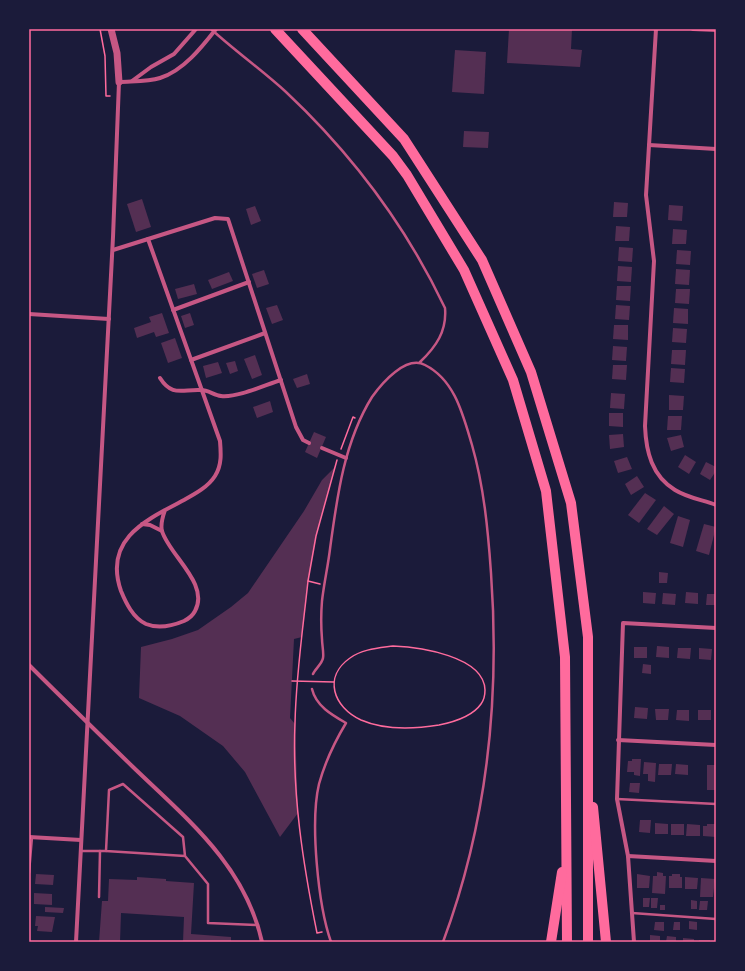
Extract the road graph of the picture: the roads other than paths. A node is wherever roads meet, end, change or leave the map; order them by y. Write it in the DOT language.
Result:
graph roads {
  1 [pos="111,29"];
  2 [pos="196,29"];
  3 [pos="275,29"];
  4 [pos="302,29"];
  5 [pos="656,29"];
  6 [pos="693,29"];
  7 [pos="214,30"];
  8 [pos="716,30"];
  9 [pos="131,81"];
  10 [pos="119,82"];
  11 [pos="649,145"];
  12 [pos="716,149"];
  13 [pos="148,239"];
  14 [pos="113,250"];
  15 [pos="249,282"];
  16 [pos="173,310"];
  17 [pos="29,314"];
  18 [pos="109,319"];
  19 [pos="266,334"];
  20 [pos="191,360"];
  21 [pos="420,362"];
  22 [pos="160,378"];
  23 [pos="281,380"];
  24 [pos="202,390"];
  25 [pos="309,442"];
  26 [pos="322,448"];
  27 [pos="346,458"];
  28 [pos="716,505"];
  29 [pos="165,510"];
  30 [pos="142,524"];
  31 [pos="162,531"];
  32 [pos="716,628"];
  33 [pos="29,665"];
  34 [pos="313,674"];
  35 [pos="312,689"];
  36 [pos="87,723"];
  37 [pos="618,740"];
  38 [pos="716,745"];
  39 [pos="588,762"];
  40 [pos="617,799"];
  41 [pos="716,804"];
  42 [pos="30,837"];
  43 [pos="81,840"];
  44 [pos="81,851"];
  45 [pos="100,851"];
  46 [pos="106,851"];
  47 [pos="565,852"];
  48 [pos="185,856"];
  49 [pos="628,856"];
  50 [pos="716,861"];
  51 [pos="29,873"];
  52 [pos="99,897"];
  53 [pos="632,913"];
  54 [pos="716,919"];
  55 [pos="258,925"];
  56 [pos="76,942"];
  57 [pos="262,942"];
  58 [pos="331,942"];
  59 [pos="443,942"];
  60 [pos="551,942"];
  61 [pos="567,942"];
  62 [pos="588,942"];
  63 [pos="606,942"];
  64 [pos="634,942"];
  1 -- 10 [label="street"];
  2 -- 9 [label="street"];
  3 -- 47 [label="highway"];
  4 -- 39 [label="highway"];
  5 -- 11 [label="street"];
  6 -- 8 [label="street"];
  7 -- 9 [label="street"];
  7 -- 21 [label="lane"];
  9 -- 10 [label="street"];
  10 -- 14 [label="street"];
  11 -- 12 [label="street"];
  11 -- 28 [label="street"];
  13 -- 14 [label="street"];
  13 -- 15 [label="street"];
  13 -- 16 [label="street"];
  14 -- 18 [label="street"];
  15 -- 16 [label="street"];
  15 -- 19 [label="street"];
  16 -- 20 [label="street"];
  17 -- 18 [label="street"];
  18 -- 36 [label="street"];
  19 -- 20 [label="street"];
  19 -- 23 [label="street"];
  20 -- 24 [label="street"];
  21 -- 27 [label="lane"];
  21 -- 59 [label="lane"];
  22 -- 24 [label="street"];
  23 -- 24 [label="street"];
  23 -- 25 [label="street"];
  24 -- 29 [label="street"];
  26 -- 27 [label="street"];
  27 -- 34 [label="lane"];
  29 -- 30 [label="street"];
  29 -- 31 [label="street"];
  30 -- 31 [label="street"];
  30 -- 31 [label="street"];
  32 -- 37 [label="street"];
  33 -- 36 [label="street"];
  35 -- 58 [label="lane"];
  36 -- 43 [label="street"];
  36 -- 55 [label="street"];
  37 -- 38 [label="street"];
  37 -- 40 [label="street"];
  39 -- 62 [label="highway"];
  39 -- 63 [label="highway"];
  40 -- 41 [label="lane"];
  40 -- 49 [label="street"];
  42 -- 43 [label="street"];
  42 -- 51 [label="lane"];
  43 -- 44 [label="street"];
  44 -- 45 [label="lane"];
  44 -- 56 [label="street"];
  45 -- 46 [label="lane"];
  45 -- 52 [label="lane"];
  46 -- 48 [label="lane"];
  46 -- 48 [label="lane"];
  47 -- 60 [label="highway"];
  47 -- 61 [label="highway"];
  48 -- 55 [label="lane"];
  49 -- 50 [label="street"];
  49 -- 53 [label="street"];
  53 -- 54 [label="lane"];
  53 -- 64 [label="street"];
  55 -- 57 [label="street"];
}
